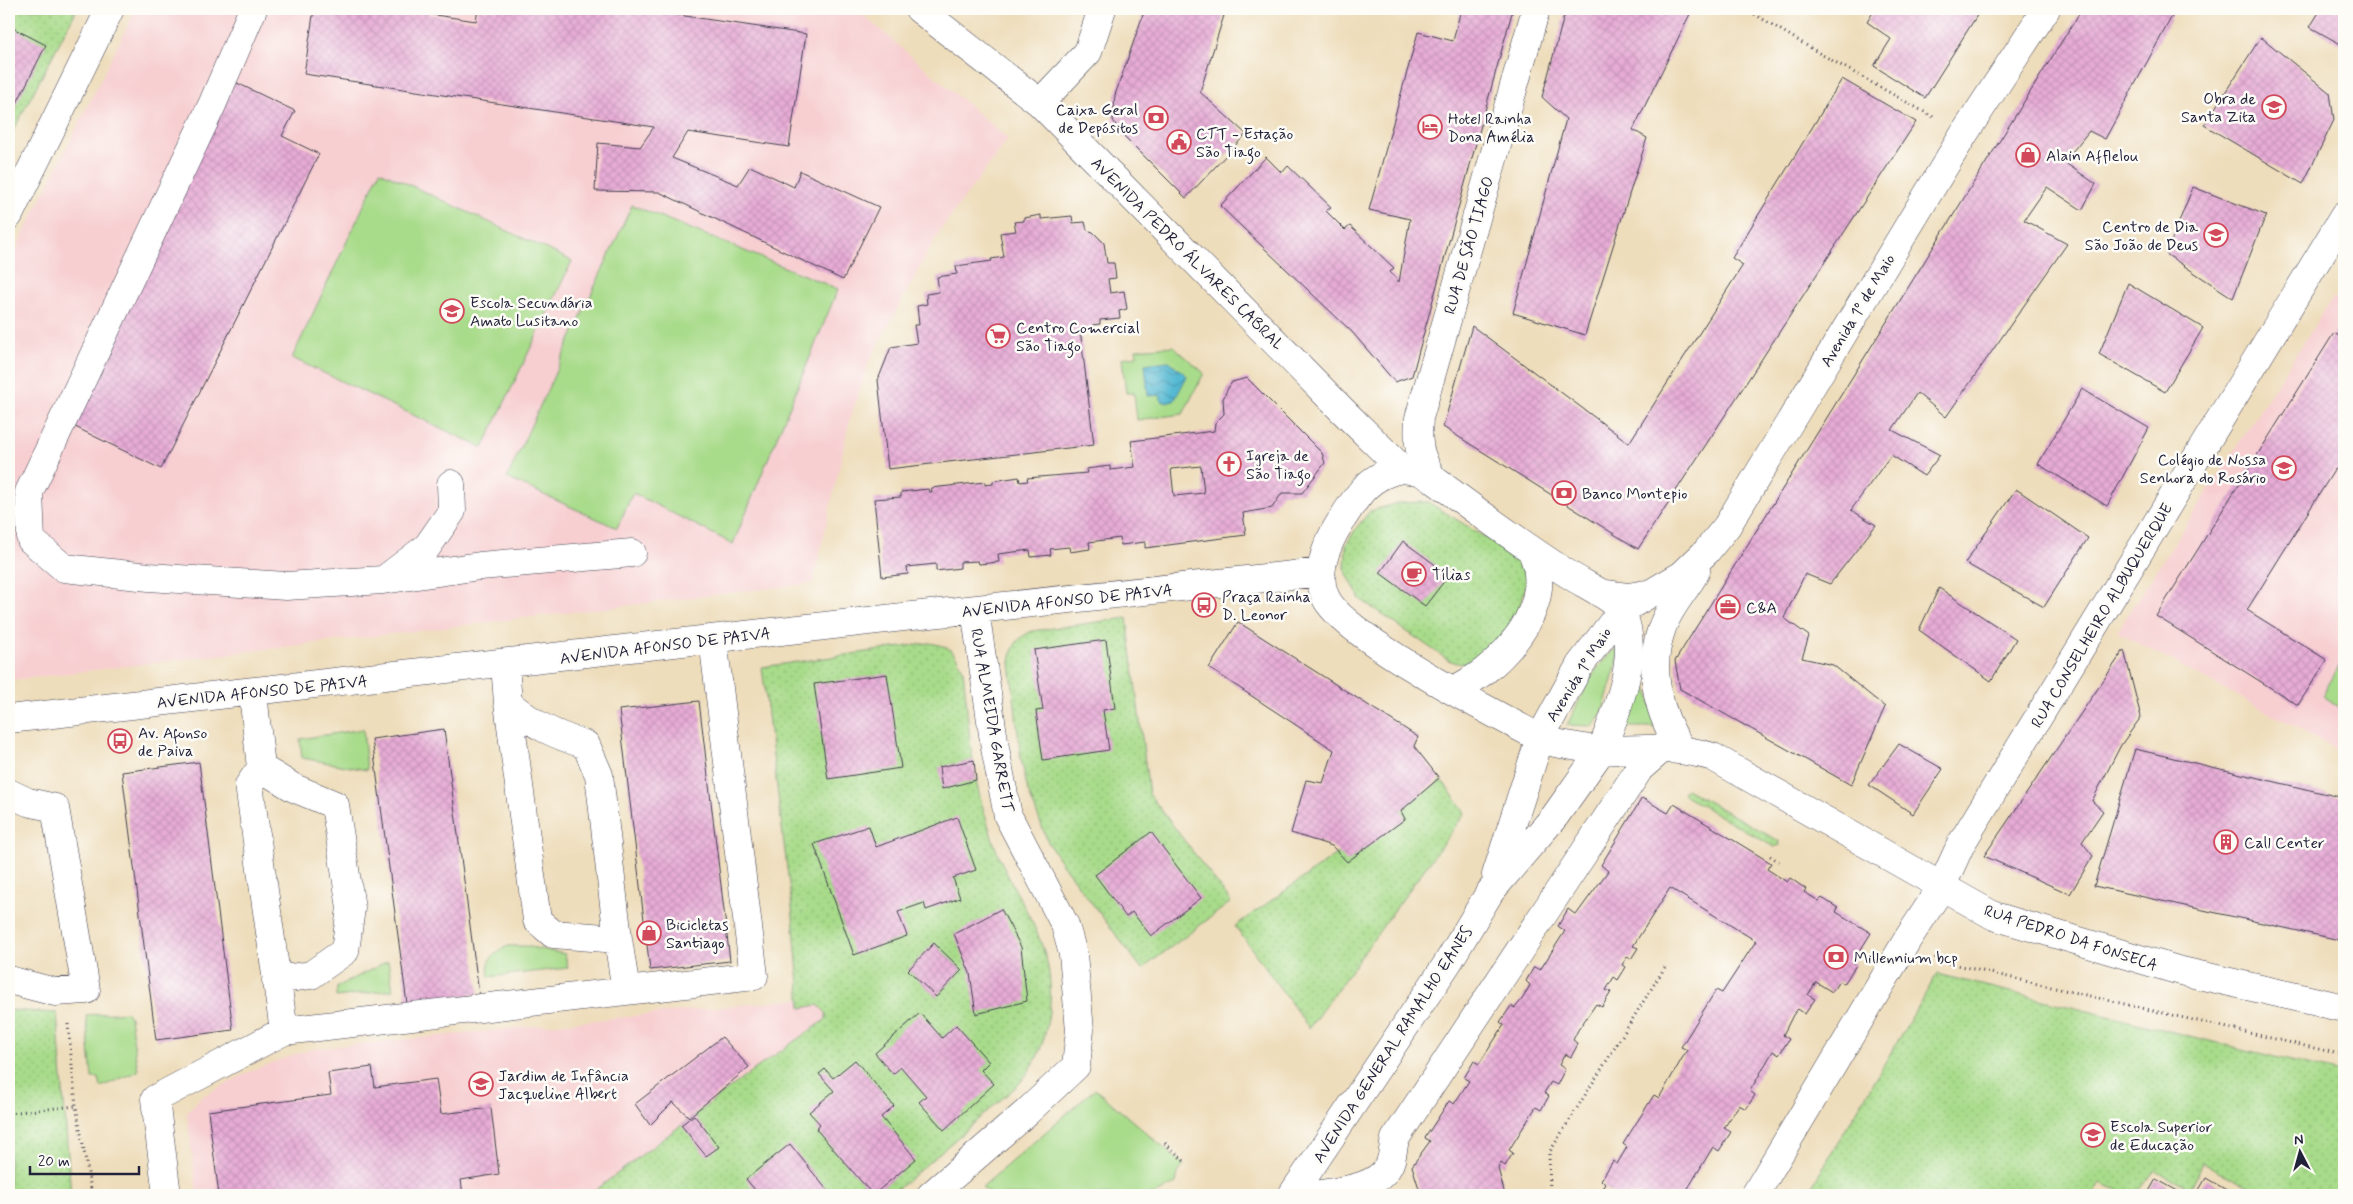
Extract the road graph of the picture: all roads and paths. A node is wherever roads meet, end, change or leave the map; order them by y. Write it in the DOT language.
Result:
graph roads {
  1 [pos="110,9"];
  2 [pos="253,9"];
  3 [pos="919,9"];
  4 [pos="1102,9"];
  5 [pos="1536,9"];
  6 [pos="1746,9"];
  7 [pos="2046,9"];
  8 [pos="1040,103"];
  9 [pos="1964,134"];
  10 [pos="9,215"];
  11 [pos="2344,216"];
  12 [pos="1402,469"];
  13 [pos="1433,479"];
  14 [pos="451,484"];
  15 [pos="1532,551"];
  16 [pos="1706,552"];
  17 [pos="632,553"];
  18 [pos="1321,572"];
  19 [pos="383,580"];
  20 [pos="1600,593"];
  21 [pos="1650,593"];
  22 [pos="975,610"];
  23 [pos="1622,610"];
  24 [pos="713,639"];
  25 [pos="505,664"];
  26 [pos="1453,690"];
  27 [pos="253,692"];
  28 [pos="508,703"];
  29 [pos="9,719"];
  30 [pos="1540,738"];
  31 [pos="1672,749"];
  32 [pos="1601,751"];
  33 [pos="261,768"];
  34 [pos="9,793"];
  35 [pos="1770,856"];
  36 [pos="1779,862"];
  37 [pos="1941,888"];
  38 [pos="1490,892"];
  39 [pos="1908,937"];
  40 [pos="618,939"];
  41 [pos="1664,967"];
  42 [pos="9,980"];
  43 [pos="276,980"];
  44 [pos="626,991"];
  45 [pos="2344,1008"];
  46 [pos="67,1015"];
  47 [pos="284,1031"];
  48 [pos="2344,1055"];
  49 [pos="76,1106"];
  50 [pos="9,1113"];
  51 [pos="1165,1143"];
  52 [pos="1184,1161"];
  53 [pos="92,1195"];
  54 [pos="167,1195"];
  55 [pos="931,1195"];
  56 [pos="1292,1195"];
  57 [pos="1316,1195"];
  58 [pos="1550,1195"];
  59 [pos="1755,1195"];
  1 -- 10 [label="street"];
  2 -- 19 [label="street"];
  3 -- 8 [label="street, AVENIDA PEDRO ÁLVARES CABRAL"];
  4 -- 8 [label="street"];
  5 -- 13 [label="street, RUA DE SÃO TIAGO"];
  6 -- 9 [label="path"];
  7 -- 9 [label="street, Avenida 1º de Maio"];
  8 -- 12 [label="street, AVENIDA PEDRO ÁLVARES CABRAL"];
  9 -- 16 [label="street, Avenida 1º de Maio"];
  11 -- 37 [label="street, RUA CONSELHEIRO ALBUQUERQUE"];
  12 -- 13 [label="street"];
  12 -- 18 [label="street"];
  13 -- 15 [label="street"];
  14 -- 19 [label="street"];
  15 -- 20 [label="street"];
  15 -- 26 [label="street"];
  16 -- 21 [label="street, Avenida 1º de Maio"];
  16 -- 31 [label="street"];
  17 -- 19 [label="street"];
  18 -- 22 [label="street, AVENIDA AFONSO DE PAIVA"];
  18 -- 26 [label="street, RUA PEDRO DA FONSECA"];
  20 -- 21 [label="street, Avenida 1º de Maio"];
  20 -- 23 [label="street"];
  21 -- 23 [label="street, Avenida 1º de Maio"];
  22 -- 24 [label="street, AVENIDA AFONSO DE PAIVA"];
  22 -- 55 [label="street, RUA ALMEIDA GARRETT"];
  23 -- 30 [label="street, Avenida 1º Maio"];
  23 -- 32 [label="street, Avenida 1º Maio"];
  24 -- 25 [label="street, AVENIDA AFONSO DE PAIVA"];
  24 -- 44 [label="street"];
  25 -- 27 [label="street, AVENIDA AFONSO DE PAIVA"];
  25 -- 28 [label="street"];
  26 -- 30 [label="street, RUA PEDRO DA FONSECA"];
  27 -- 29 [label="street, AVENIDA AFONSO DE PAIVA"];
  27 -- 33 [label="street"];
  28 -- 40 [label="street"];
  28 -- 40 [label="street"];
  30 -- 32 [label="street, RUA PEDRO DA FONSECA"];
  30 -- 38 [label="street, AVENIDA GENERAL RAMALHO EANES"];
  31 -- 32 [label="street, RUA PEDRO DA FONSECA"];
  31 -- 37 [label="street, RUA PEDRO DA FONSECA"];
  31 -- 57 [label="street"];
  32 -- 38 [label="street, AVENIDA GENERAL RAMALHO EANES"];
  33 -- 43 [label="street"];
  33 -- 43 [label="street"];
  34 -- 42 [label="street"];
  35 -- 36 [label="path"];
  37 -- 39 [label="street, RUA CONSELHEIRO ALBUQUERQUE"];
  37 -- 45 [label="street, RUA PEDRO DA FONSECA"];
  38 -- 56 [label="street, AVENIDA GENERAL RAMALHO EANES"];
  39 -- 48 [label="path"];
  39 -- 59 [label="street, RUA CONSELHEIRO ALBUQUERQUE"];
  40 -- 44 [label="street"];
  41 -- 58 [label="path"];
  43 -- 47 [label="street"];
  44 -- 47 [label="street"];
  46 -- 49 [label="path"];
  47 -- 54 [label="street"];
  49 -- 50 [label="path"];
  49 -- 53 [label="path"];
  51 -- 52 [label="path"];
}
